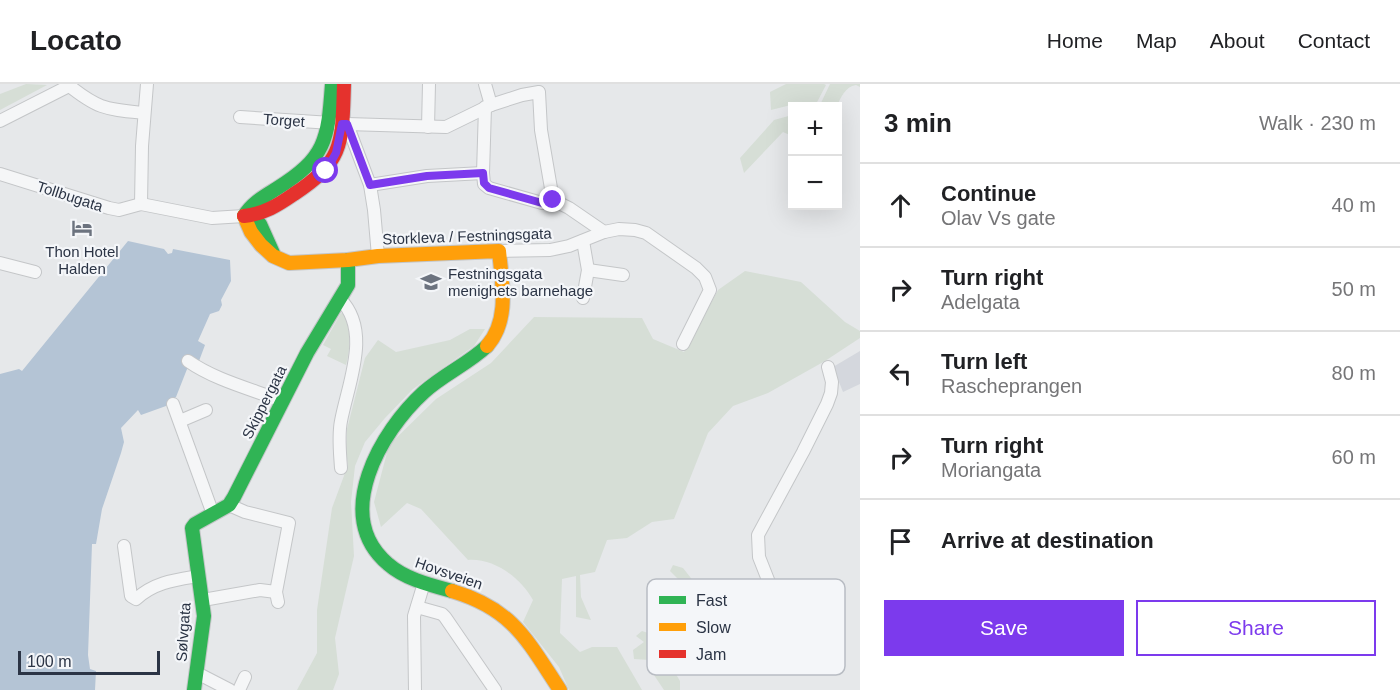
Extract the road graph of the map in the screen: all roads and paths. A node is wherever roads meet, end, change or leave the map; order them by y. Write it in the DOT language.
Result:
graph roads {
  1 [pos="147,84"];
  2 [pos="332,84"];
  3 [pos="344,84"];
  4 [pos="429,84"];
  5 [pos="485,84"];
  6 [pos="68,85"];
  7 [pos="488,106"];
  8 [pos="144,113"];
  9 [pos="240,117"];
  10 [pos="0,121"];
  11 [pos="339,124"];
  12 [pos="428,127"];
  13 [pos="483,173"];
  14 [pos="0,174"];
  15 [pos="370,185"];
  16 [pos="553,200"];
  17 [pos="141,204"];
  18 [pos="244,216"];
  19 [pos="604,232"];
  20 [pos="583,241"];
  21 [pos="499,251"];
  22 [pos="378,256"];
  23 [pos="348,260"];
  24 [pos="0,263"];
  25 [pos="588,270"];
  26 [pos="35,272"];
  27 [pos="623,275"];
  28 [pos="583,298"];
  29 [pos="340,299"];
  30 [pos="683,344"];
  31 [pos="188,361"];
  32 [pos="828,367"];
  33 [pos="282,401"];
  34 [pos="173,404"];
  35 [pos="206,410"];
  36 [pos="180,421"];
  37 [pos="341,468"];
  38 [pos="229,505"];
  39 [pos="213,514"];
  40 [pos="124,546"];
  41 [pos="199,576"];
  42 [pos="768,579"];
  43 [pos="424,583"];
  44 [pos="203,600"];
  45 [pos="417,607"];
  46 [pos="197,673"];
  47 [pos="245,676"];
  48 [pos="194,690"];
  49 [pos="230,690"];
  50 [pos="239,690"];
  51 [pos="415,690"];
  52 [pos="495,690"];
  53 [pos="560,690"];
  1 -- 8 [label="street"];
  2 -- 11 [label="street"];
  3 -- 11 [label="street"];
  4 -- 12 [label="street"];
  5 -- 7 [label="street"];
  6 -- 8 [label="street"];
  6 -- 10 [label="street"];
  7 -- 12 [label="street, Torget"];
  7 -- 13 [label="street"];
  7 -- 16 [label="street, Torget"];
  8 -- 17 [label="street"];
  9 -- 11 [label="street, Torget"];
  11 -- 12 [label="street, Torget"];
  11 -- 15 [label="street"];
  11 -- 18 [label="street"];
  13 -- 15 [label="street"];
  13 -- 16 [label="street"];
  14 -- 17 [label="street, Tollbugata"];
  15 -- 22 [label="street"];
  16 -- 19 [label="street"];
  17 -- 18 [label="street"];
  18 -- 23 [label="street, Storkleva / Festningsgata"];
  19 -- 20 [label="street, Storkleva / Festningsgata"];
  19 -- 30 [label="street, Storkleva / Festningsgata"];
  20 -- 21 [label="street, Storkleva / Festningsgata"];
  20 -- 25 [label="street"];
  21 -- 22 [label="street, Storkleva / Festningsgata"];
  21 -- 43 [label="street, Hovsveien"];
  22 -- 23 [label="street, Storkleva / Festningsgata"];
  23 -- 29 [label="street, Skippergata"];
  24 -- 26 [label="street"];
  25 -- 27 [label="street"];
  25 -- 28 [label="street"];
  29 -- 33 [label="street, Skippergata"];
  29 -- 37 [label="street"];
  31 -- 33 [label="street"];
  32 -- 42 [label="street"];
  33 -- 38 [label="street, Skippergata"];
  34 -- 36 [label="street"];
  35 -- 36 [label="street"];
  36 -- 39 [label="street"];
  38 -- 39 [label="street"];
  38 -- 44 [label="street"];
  39 -- 41 [label="street, Sølvgata"];
  40 -- 41 [label="street, Sølvgata"];
  41 -- 44 [label="street, Sølvgata"];
  43 -- 45 [label="street"];
  43 -- 53 [label="street, Hovsveien"];
  44 -- 46 [label="street, Sølvgata"];
  45 -- 51 [label="street"];
  45 -- 52 [label="street"];
  46 -- 48 [label="street, Sølvgata"];
  46 -- 49 [label="street"];
  47 -- 50 [label="street"];
}
